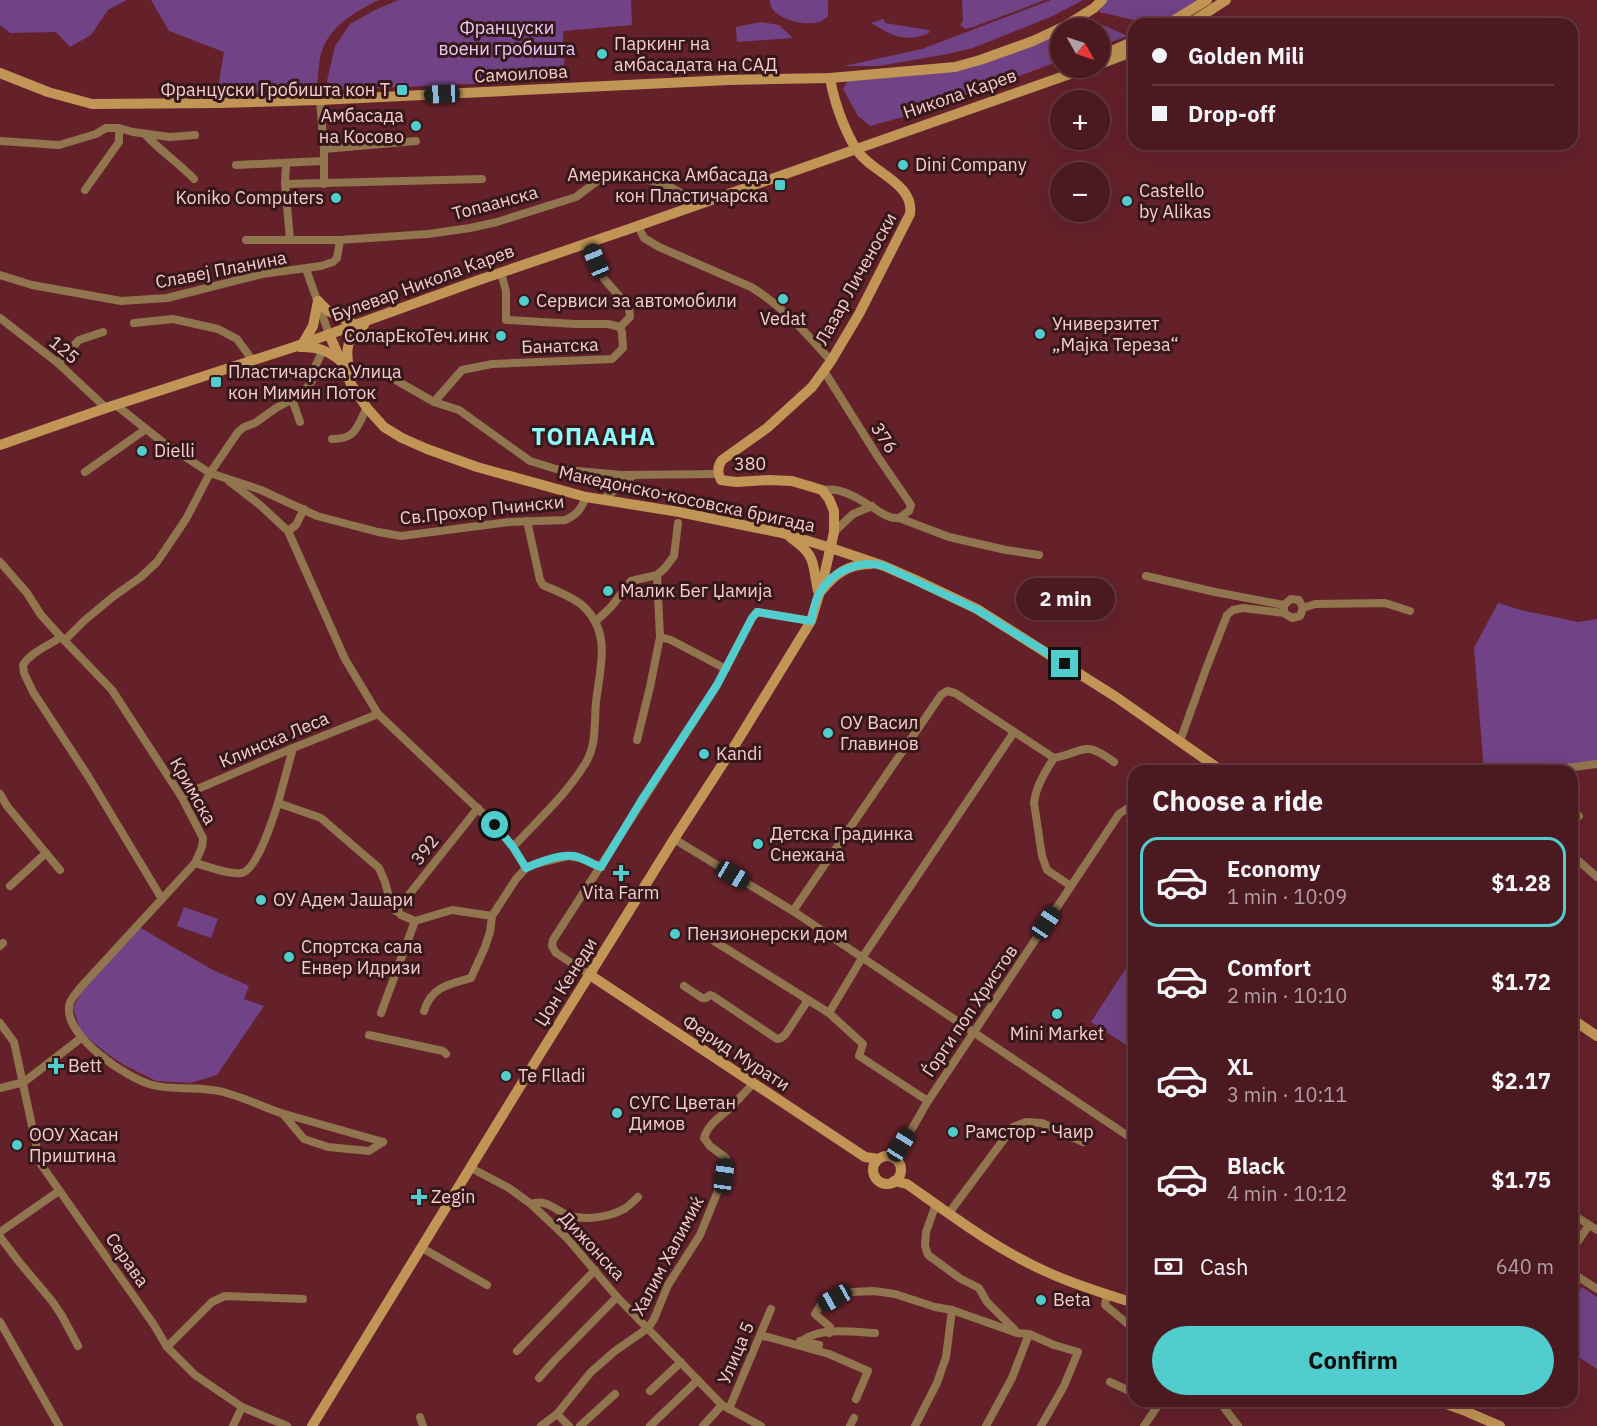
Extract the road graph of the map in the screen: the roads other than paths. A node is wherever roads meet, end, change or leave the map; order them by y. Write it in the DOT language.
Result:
graph roads {
  1 [pos="1102,0"];
  2 [pos="1207,0"];
  3 [pos="1226,0"];
  4 [pos="1178,18"];
  5 [pos="1198,18"];
  6 [pos="1128,43"];
  7 [pos="1110,51"];
  8 [pos="1128,53"];
  9 [pos="1110,60"];
  10 [pos="0,73"];
  11 [pos="830,78"];
  12 [pos="1053,78"];
  13 [pos="320,100"];
  14 [pos="119,128"];
  15 [pos="145,134"];
  16 [pos="195,135"];
  17 [pos="0,141"];
  18 [pos="416,141"];
  19 [pos="324,149"];
  20 [pos="856,149"];
  21 [pos="323,161"];
  22 [pos="286,164"];
  23 [pos="236,165"];
  24 [pos="194,179"];
  25 [pos="482,179"];
  26 [pos="285,184"];
  27 [pos="324,184"];
  28 [pos="85,190"];
  29 [pos="689,207"];
  30 [pos="638,226"];
  31 [pos="290,239"];
  32 [pos="246,240"];
  33 [pos="340,240"];
  34 [pos="589,243"];
  35 [pos="306,269"];
  36 [pos="501,273"];
  37 [pos="0,275"];
  38 [pos="318,302"];
  39 [pos="0,318"];
  40 [pos="373,318"];
  41 [pos="134,323"];
  42 [pos="355,325"];
  43 [pos="620,327"];
  44 [pos="103,332"];
  45 [pos="329,334"];
  46 [pos="299,345"];
  47 [pos="322,350"];
  48 [pos="253,361"];
  49 [pos="831,361"];
  50 [pos="341,362"];
  51 [pos="58,363"];
  52 [pos="824,371"];
  53 [pos="392,378"];
  54 [pos="351,384"];
  55 [pos="292,399"];
  56 [pos="434,402"];
  57 [pos="111,407"];
  58 [pos="367,408"];
  59 [pos="300,422"];
  60 [pos="146,429"];
  61 [pos="332,439"];
  62 [pos="0,445"];
  63 [pos="85,472"];
  64 [pos="210,472"];
  65 [pos="718,474"];
  66 [pos="634,475"];
  67 [pos="226,478"];
  68 [pos="822,490"];
  69 [pos="586,497"];
  70 [pos="602,500"];
  71 [pos="872,506"];
  72 [pos="304,509"];
  73 [pos="899,518"];
  74 [pos="527,521"];
  75 [pos="678,523"];
  76 [pos="288,531"];
  77 [pos="834,532"];
  78 [pos="782,533"];
  79 [pos="831,548"];
  80 [pos="1039,555"];
  81 [pos="0,562"];
  82 [pos="878,565"];
  83 [pos="657,575"];
  84 [pos="1146,576"];
  85 [pos="819,594"];
  86 [pos="1303,608"];
  87 [pos="1284,609"];
  88 [pos="1410,610"];
  89 [pos="596,621"];
  90 [pos="811,621"];
  91 [pos="660,637"];
  92 [pos="63,639"];
  93 [pos="726,669"];
  94 [pos="378,714"];
  95 [pos="1014,732"];
  96 [pos="638,740"];
  97 [pos="1180,741"];
  98 [pos="293,748"];
  99 [pos="1054,758"];
  100 [pos="1114,762"];
  101 [pos="1597,764"];
  102 [pos="1214,765"];
  103 [pos="1578,767"];
  104 [pos="0,794"];
  105 [pos="181,795"];
  106 [pos="278,803"];
  107 [pos="478,808"];
  108 [pos="1128,810"];
  109 [pos="674,839"];
  110 [pos="513,847"];
  111 [pos="46,853"];
  112 [pos="1578,860"];
  113 [pos="195,863"];
  114 [pos="601,867"];
  115 [pos="526,868"];
  116 [pos="60,870"];
  117 [pos="1597,877"];
  118 [pos="10,886"];
  119 [pos="1071,886"];
  120 [pos="162,899"];
  121 [pos="396,911"];
  122 [pos="793,911"];
  123 [pos="492,916"];
  124 [pos="415,921"];
  125 [pos="714,941"];
  126 [pos="862,958"];
  127 [pos="590,975"];
  128 [pos="684,986"];
  129 [pos="808,1000"];
  130 [pos="424,1011"];
  131 [pos="381,1013"];
  132 [pos="829,1013"];
  133 [pos="0,1023"];
  134 [pos="1578,1023"];
  135 [pos="974,1033"];
  136 [pos="369,1035"];
  137 [pos="1597,1036"];
  138 [pos="81,1038"];
  139 [pos="446,1054"];
  140 [pos="24,1082"];
  141 [pos="753,1084"];
  142 [pos="0,1088"];
  143 [pos="928,1101"];
  144 [pos="283,1113"];
  145 [pos="1128,1136"];
  146 [pos="1083,1142"];
  147 [pos="894,1158"];
  148 [pos="875,1163"];
  149 [pos="471,1168"];
  150 [pos="897,1177"];
  151 [pos="59,1191"];
  152 [pos="638,1197"];
  153 [pos="531,1204"];
  154 [pos="936,1204"];
  155 [pos="949,1213"];
  156 [pos="1578,1218"];
  157 [pos="1589,1224"];
  158 [pos="1597,1230"];
  159 [pos="0,1232"];
  160 [pos="0,1238"];
  161 [pos="1578,1241"];
  162 [pos="422,1248"];
  163 [pos="595,1270"];
  164 [pos="1578,1277"];
  165 [pos="487,1285"];
  166 [pos="1597,1289"];
  167 [pos="1107,1295"];
  168 [pos="617,1297"];
  169 [pos="303,1299"];
  170 [pos="1128,1301"];
  171 [pos="771,1309"];
  172 [pos="952,1310"];
  173 [pos="0,1322"];
  174 [pos="1128,1324"];
  175 [pos="648,1328"];
  176 [pos="829,1333"];
  177 [pos="875,1333"];
  178 [pos="1017,1333"];
  179 [pos="1029,1334"];
  180 [pos="760,1336"];
  181 [pos="803,1340"];
  182 [pos="788,1342"];
  183 [pos="819,1345"];
  184 [pos="78,1346"];
  185 [pos="167,1347"];
  186 [pos="517,1351"];
  187 [pos="681,1362"];
  188 [pos="539,1378"];
  189 [pos="698,1380"];
  190 [pos="1110,1382"];
  191 [pos="1128,1390"];
  192 [pos="650,1391"];
  193 [pos="615,1394"];
  194 [pos="856,1399"];
  195 [pos="242,1407"];
  196 [pos="725,1407"];
  197 [pos="1155,1407"];
  198 [pos="1224,1407"];
  199 [pos="1468,1407"];
  200 [pos="557,1414"];
  201 [pos="740,1414"];
  202 [pos="420,1417"];
  203 [pos="854,1418"];
  204 [pos="60,1426"];
  205 [pos="234,1426"];
  206 [pos="287,1426"];
  207 [pos="312,1426"];
  208 [pos="423,1426"];
  209 [pos="541,1426"];
  210 [pos="569,1426"];
  211 [pos="580,1426"];
  212 [pos="650,1426"];
  213 [pos="703,1426"];
  214 [pos="738,1426"];
  215 [pos="761,1426"];
  216 [pos="850,1426"];
  217 [pos="915,1426"];
  218 [pos="986,1426"];
  219 [pos="1041,1426"];
  220 [pos="1144,1426"];
  221 [pos="1238,1426"];
  222 [pos="1500,1426"];
  1 -- 11 [label="street"];
  2 -- 4 [label="street"];
  3 -- 5 [label="street"];
  6 -- 7 [label="street"];
  8 -- 9 [label="street"];
  10 -- 13 [label="street, Самоилова"];
  11 -- 13 [label="street, Самоилова"];
  11 -- 20 [label="street, Лазар Личеноски"];
  12 -- 20 [label="street, Никола Карев"];
  13 -- 19 [label="street"];
  14 -- 15 [label="street"];
  14 -- 17 [label="street"];
  14 -- 28 [label="street"];
  15 -- 16 [label="street"];
  15 -- 24 [label="street"];
  18 -- 19 [label="street"];
  19 -- 21 [label="street"];
  20 -- 29 [label="street, Булевар Никола Карев"];
  20 -- 49 [label="street, Лазар Личеноски"];
  21 -- 22 [label="street"];
  21 -- 27 [label="street"];
  22 -- 23 [label="street"];
  22 -- 26 [label="street"];
  25 -- 27 [label="street"];
  26 -- 27 [label="street"];
  26 -- 31 [label="street"];
  29 -- 30 [label="street, Булевар Никола Карев"];
  29 -- 33 [label="street, Топаанска"];
  30 -- 34 [label="street, Булевар Никола Карев"];
  30 -- 49 [label="street"];
  31 -- 32 [label="street, Топаанска"];
  31 -- 33 [label="street, Топаанска"];
  33 -- 35 [label="street, Славеј Планина"];
  34 -- 36 [label="street, Булевар Никола Карев"];
  34 -- 43 [label="street"];
  35 -- 37 [label="street, Славеј Планина"];
  35 -- 38 [label="street, Славеј Планина"];
  36 -- 40 [label="street, Булевар Никола Карев"];
  36 -- 43 [label="street, Банатска"];
  38 -- 42 [label="street"];
  38 -- 45 [label="street, Славеј Планина"];
  38 -- 46 [label="street"];
  39 -- 51 [label="street, 125"];
  40 -- 42 [label="street, Булевар Никола Карев"];
  40 -- 54 [label="street"];
  41 -- 48 [label="street"];
  42 -- 45 [label="street, Булевар Никола Карев"];
  43 -- 56 [label="street, Банатска"];
  44 -- 51 [label="street"];
  45 -- 46 [label="street, Булевар Никола Карев"];
  45 -- 50 [label="street, Македонско-косовска бригада"];
  46 -- 47 [label="street"];
  46 -- 48 [label="street, Булевар Никола Карев"];
  47 -- 50 [label="street"];
  47 -- 55 [label="street"];
  48 -- 57 [label="street, Булевар Никола Карев"];
  49 -- 52 [label="street, Лазар Личеноски"];
  50 -- 54 [label="street, Македонско-косовска бригада"];
  51 -- 57 [label="street, 125"];
  52 -- 65 [label="street, Лазар Личеноски"];
  52 -- 73 [label="street, 376"];
  53 -- 56 [label="street, 380"];
  54 -- 58 [label="street, Македонско-косовска бригада"];
  55 -- 59 [label="street"];
  55 -- 64 [label="street"];
  56 -- 66 [label="street, 380"];
  57 -- 60 [label="street, Св.Прохор Пчински"];
  57 -- 62 [label="street, Булевар Никола Карев"];
  58 -- 61 [label="street"];
  58 -- 69 [label="street, Македонско-косовска бригада"];
  60 -- 63 [label="street"];
  60 -- 64 [label="street, Св.Прохор Пчински"];
  64 -- 67 [label="street, Св.Прохор Пчински"];
  64 -- 92 [label="street"];
  65 -- 66 [label="street, 380"];
  65 -- 68 [label="street, 380"];
  66 -- 70 [label="street"];
  67 -- 72 [label="street, Св.Прохор Пчински"];
  67 -- 76 [label="street"];
  68 -- 71 [label="street"];
  68 -- 77 [label="street"];
  69 -- 70 [label="street, Македонско-косовска бригада"];
  69 -- 74 [label="street, Св.Прохор Пчински"];
  70 -- 78 [label="street, Македонско-косовска бригада"];
  71 -- 73 [label="street"];
  71 -- 77 [label="street"];
  72 -- 74 [label="street, Св.Прохор Пчински"];
  72 -- 76 [label="street"];
  73 -- 80 [label="street"];
  74 -- 89 [label="street"];
  75 -- 83 [label="street"];
  76 -- 94 [label="street"];
  77 -- 79 [label="street"];
  78 -- 79 [label="street, Македонско-косовска бригада"];
  78 -- 85 [label="street"];
  79 -- 82 [label="street, Македонско-косовска бригада"];
  79 -- 85 [label="street, Џон Кенеди"];
  81 -- 92 [label="street, Кримска"];
  82 -- 85 [label="street"];
  82 -- 97 [label="street, Македонско-косовска бригада"];
  83 -- 89 [label="street"];
  83 -- 91 [label="street"];
  84 -- 87 [label="street"];
  85 -- 90 [label="street, Џон Кенеди"];
  86 -- 87 [label="street"];
  86 -- 87 [label="street"];
  86 -- 88 [label="street"];
  87 -- 97 [label="street"];
  89 -- 110 [label="street"];
  90 -- 93 [label="street"];
  90 -- 109 [label="street, Џон Кенеди"];
  91 -- 93 [label="street"];
  91 -- 96 [label="street"];
  92 -- 105 [label="street, Кримска"];
  92 -- 120 [label="street"];
  93 -- 114 [label="street"];
  94 -- 98 [label="street, Клинска Леса"];
  94 -- 107 [label="street"];
  95 -- 99 [label="street"];
  95 -- 122 [label="street"];
  95 -- 126 [label="street"];
  97 -- 102 [label="street, Македонско-косовска бригада"];
  98 -- 105 [label="street, Клинска Леса"];
  98 -- 106 [label="street"];
  99 -- 100 [label="street"];
  99 -- 119 [label="street"];
  101 -- 103 [label="street"];
  104 -- 111 [label="street"];
  105 -- 113 [label="street, Кримска"];
  106 -- 113 [label="street"];
  106 -- 121 [label="street"];
  107 -- 110 [label="street"];
  107 -- 121 [label="street, 392"];
  108 -- 119 [label="street, Ѓорги поп Христов"];
  109 -- 122 [label="street"];
  109 -- 127 [label="street, Џон Кенеди"];
  110 -- 115 [label="street"];
  111 -- 116 [label="street"];
  111 -- 118 [label="street"];
  112 -- 117 [label="street"];
  113 -- 120 [label="street, Кримска"];
  114 -- 115 [label="street"];
  114 -- 127 [label="street"];
  115 -- 123 [label="street"];
  119 -- 135 [label="street, Ѓорги поп Христов"];
  120 -- 138 [label="street, Кримска"];
  121 -- 124 [label="street"];
  122 -- 126 [label="street"];
  123 -- 124 [label="street"];
  123 -- 130 [label="street"];
  124 -- 131 [label="street"];
  125 -- 129 [label="street"];
  126 -- 132 [label="street"];
  126 -- 135 [label="street"];
  127 -- 141 [label="street, Ферид Мурати"];
  127 -- 149 [label="street, Џон Кенеди"];
  128 -- 129 [label="street"];
  129 -- 132 [label="street"];
  132 -- 143 [label="street"];
  133 -- 140 [label="street, Серава"];
  134 -- 137 [label="street"];
  135 -- 143 [label="street, Ѓорги поп Христов"];
  135 -- 145 [label="street"];
  136 -- 139 [label="street"];
  138 -- 140 [label="street"];
  138 -- 144 [label="street"];
  140 -- 142 [label="street"];
  140 -- 151 [label="street, Серава"];
  141 -- 148 [label="street, Ферид Мурати"];
  141 -- 175 [label="street, Халим Халимиќ"];
  143 -- 147 [label="street, Ѓорги поп Христов"];
  144 -- 144 [label="street"];
  146 -- 155 [label="street"];
  147 -- 148 [label="street"];
  147 -- 150 [label="street"];
  148 -- 150 [label="street"];
  149 -- 153 [label="street, Дижонска"];
  149 -- 162 [label="street, Џон Кенеди"];
  150 -- 154 [label="street"];
  151 -- 159 [label="street"];
  151 -- 185 [label="street, Серава"];
  152 -- 153 [label="street"];
  153 -- 163 [label="street, Дижонска"];
  154 -- 155 [label="street"];
  154 -- 178 [label="street"];
  155 -- 167 [label="street"];
  156 -- 157 [label="street"];
  157 -- 158 [label="street"];
  157 -- 161 [label="street"];
  160 -- 184 [label="street"];
  162 -- 165 [label="street"];
  162 -- 207 [label="street, Џон Кенеди"];
  163 -- 168 [label="street, Дижонска"];
  163 -- 186 [label="street"];
  164 -- 166 [label="street"];
  167 -- 170 [label="street"];
  167 -- 174 [label="street"];
  168 -- 175 [label="street, Дижонска"];
  168 -- 188 [label="street"];
  169 -- 185 [label="street"];
  171 -- 180 [label="street, Улица 5"];
  172 -- 176 [label="street"];
  172 -- 178 [label="street"];
  172 -- 217 [label="street"];
  173 -- 204 [label="street"];
  175 -- 187 [label="street, Дижонска"];
  175 -- 200 [label="street, Халим Халимиќ"];
  176 -- 177 [label="street"];
  176 -- 181 [label="street"];
  178 -- 179 [label="street"];
  179 -- 218 [label="street"];
  179 -- 219 [label="street"];
  180 -- 182 [label="street"];
  180 -- 196 [label="street, Улица 5"];
  181 -- 182 [label="street"];
  181 -- 183 [label="street"];
  182 -- 194 [label="street"];
  185 -- 195 [label="street, Серава"];
  187 -- 189 [label="street, Дижонска"];
  187 -- 192 [label="street"];
  189 -- 196 [label="street, Дижонска"];
  189 -- 212 [label="street"];
  190 -- 191 [label="street"];
  193 -- 211 [label="street"];
  195 -- 205 [label="street"];
  195 -- 206 [label="street, Серава"];
  196 -- 201 [label="street, Дижонска"];
  196 -- 213 [label="street, Улица 5"];
  197 -- 220 [label="street"];
  198 -- 221 [label="street"];
  199 -- 222 [label="street"];
  200 -- 209 [label="street, Халим Халимиќ"];
  200 -- 210 [label="street"];
  201 -- 214 [label="street"];
  201 -- 215 [label="street, Дижонска"];
  202 -- 208 [label="street"];
  203 -- 216 [label="street"];
}
